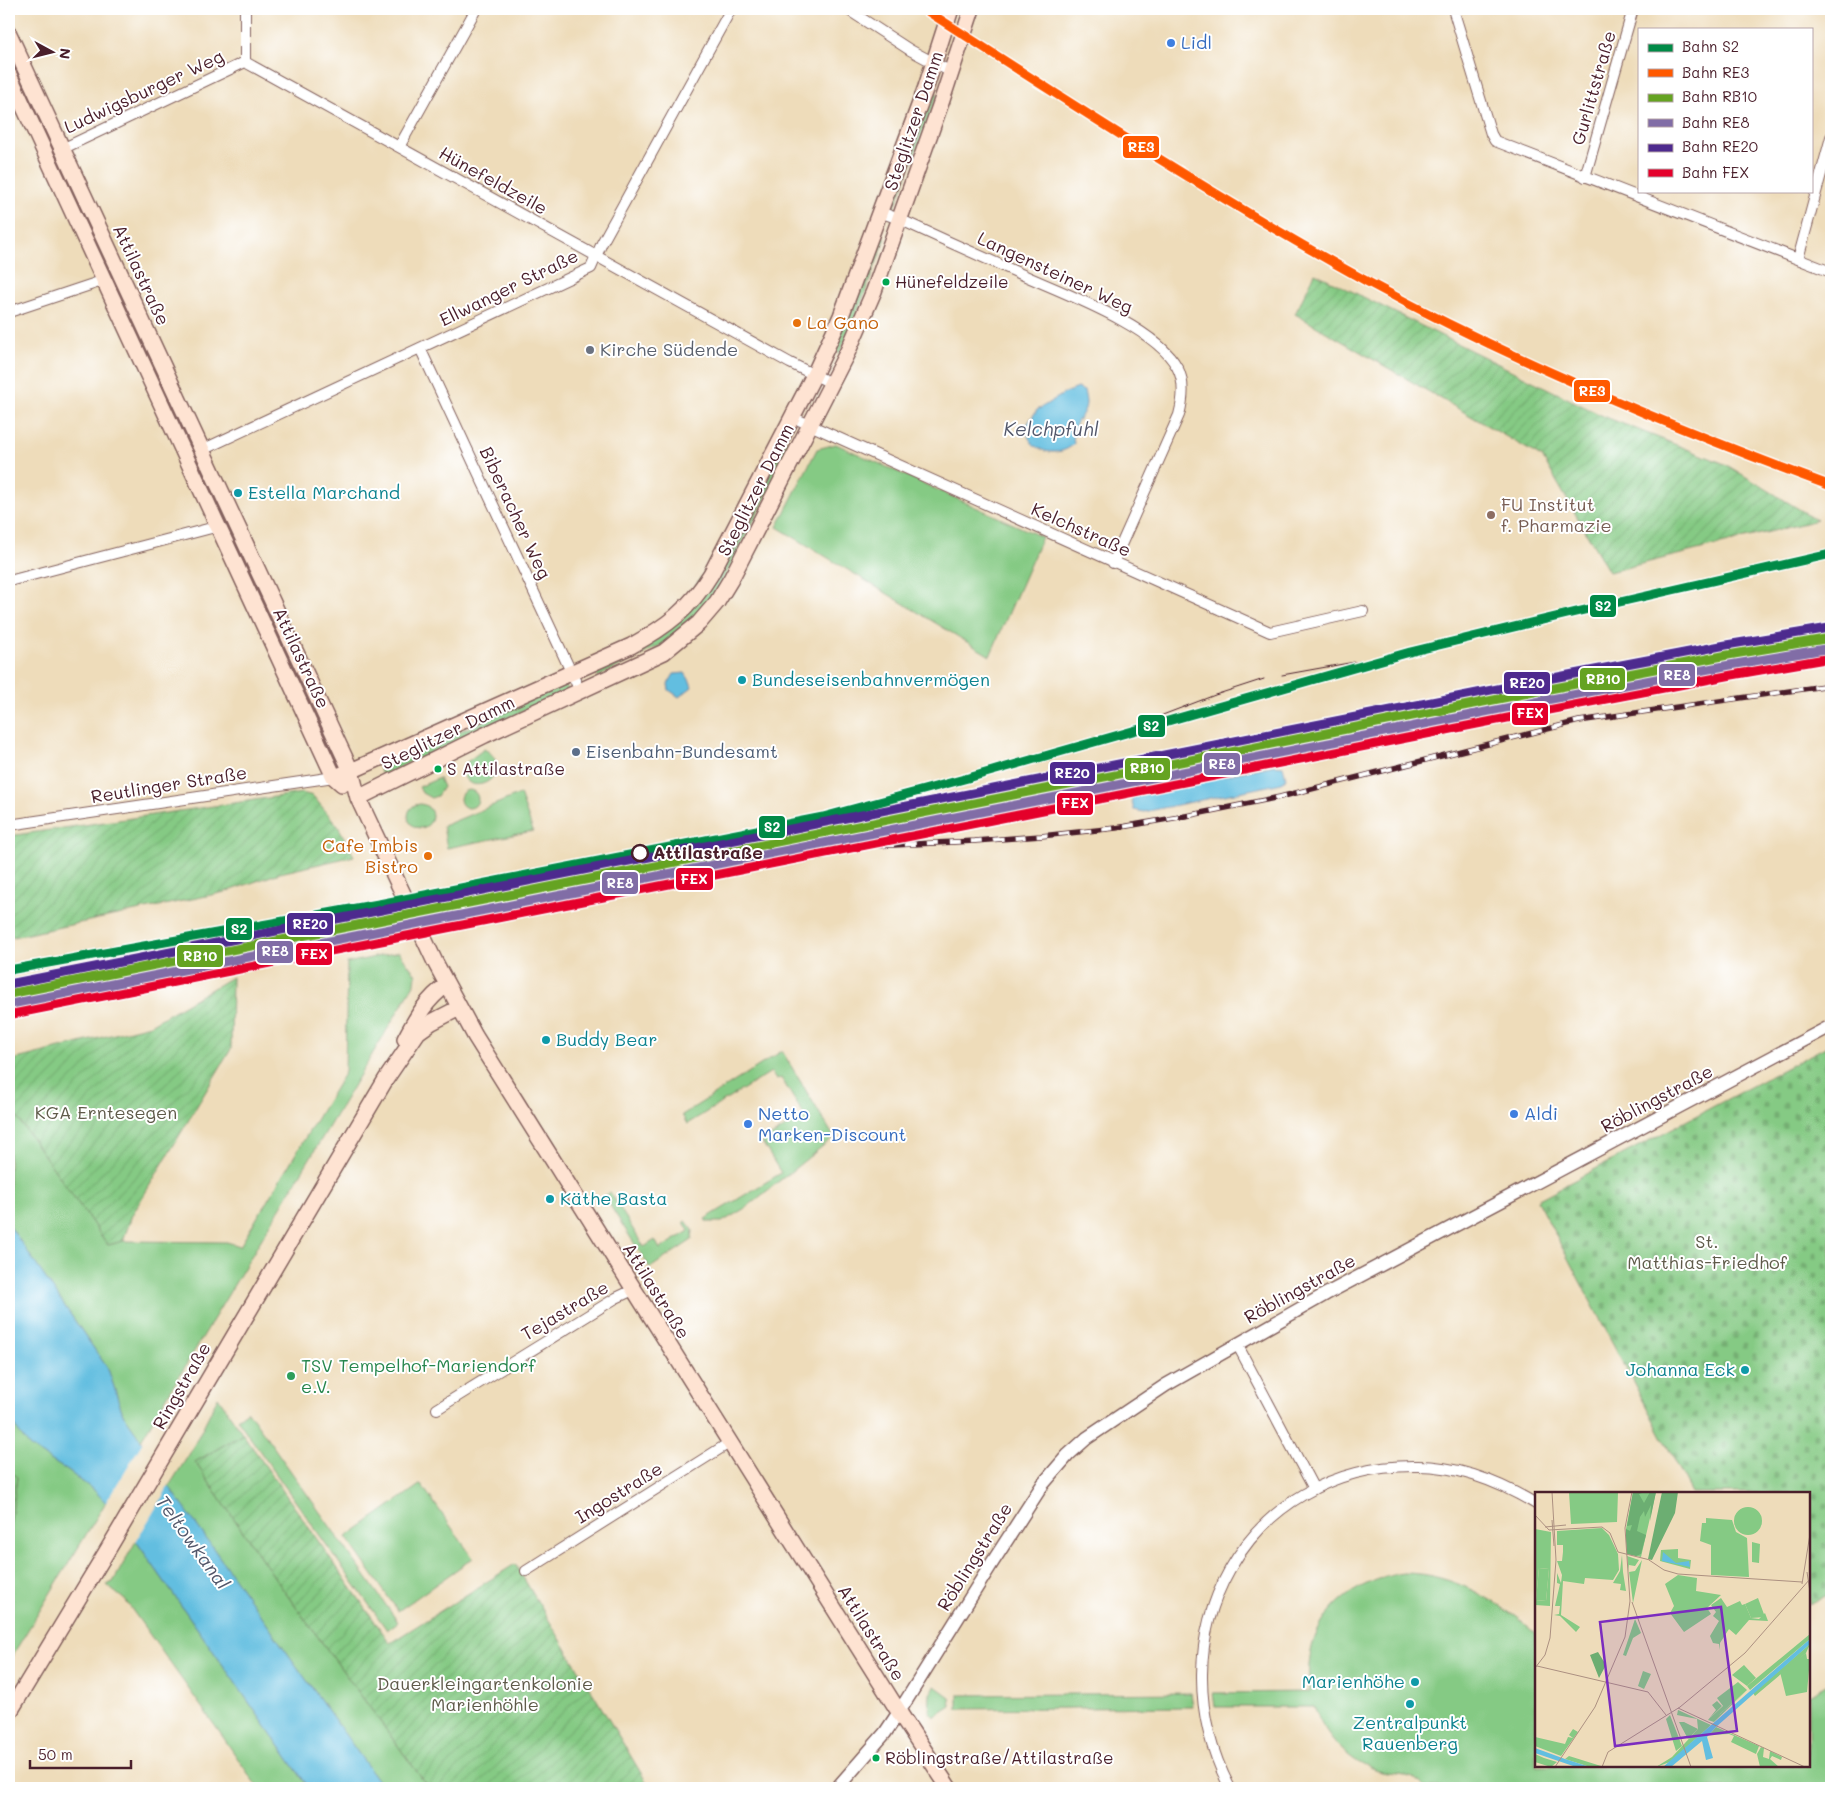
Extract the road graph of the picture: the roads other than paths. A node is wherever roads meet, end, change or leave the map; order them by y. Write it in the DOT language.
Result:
graph roads {
  1 [pos="245,9"];
  2 [pos="476,9"];
  3 [pos="731,9"];
  4 [pos="847,9"];
  5 [pos="951,9"];
  6 [pos="972,9"];
  7 [pos="1453,9"];
  8 [pos="1633,9"];
  9 [pos="11,43"];
  10 [pos="936,57"];
  11 [pos="245,62"];
  12 [pos="952,69"];
  13 [pos="9,75"];
  14 [pos="1831,137"];
  15 [pos="399,147"];
  16 [pos="62,149"];
  17 [pos="1585,177"];
  18 [pos="880,212"];
  19 [pos="899,219"];
  20 [pos="596,256"];
  21 [pos="1798,259"];
  22 [pos="1831,272"];
  23 [pos="120,273"];
  24 [pos="105,280"];
  25 [pos="9,312"];
  26 [pos="420,348"];
  27 [pos="814,375"];
  28 [pos="831,383"];
  29 [pos="792,417"];
  30 [pos="810,426"];
  31 [pos="202,450"];
  32 [pos="234,519"];
  33 [pos="219,526"];
  34 [pos="1113,563"];
  35 [pos="9,581"];
  36 [pos="1363,612"];
  37 [pos="572,673"];
  38 [pos="580,691"];
  39 [pos="351,771"];
  40 [pos="334,777"];
  41 [pos="358,798"];
  42 [pos="9,825"];
  43 [pos="447,985"];
  44 [pos="458,1008"];
  45 [pos="1831,1026"];
  46 [pos="386,1079"];
  47 [pos="633,1290"];
  48 [pos="1237,1344"];
  49 [pos="437,1410"];
  50 [pos="729,1443"];
  51 [pos="1314,1489"];
  52 [pos="1535,1503"];
  53 [pos="526,1571"];
  54 [pos="899,1712"];
  55 [pos="9,1713"];
  56 [pos="837,1788"];
  57 [pos="948,1788"];
  58 [pos="1230,1788"];
  1 -- 11 [label="street, Ludwigsburger Weg"];
  2 -- 15 [label="street"];
  3 -- 20 [label="street, Ellwanger Straße"];
  4 -- 10 [label="street"];
  5 -- 10 [label="main road, Steglitzer Damm"];
  6 -- 12 [label="main road, Steglitzer Damm"];
  7 -- 17 [label="street"];
  8 -- 17 [label="street, Gurlittstraße"];
  9 -- 16 [label="main road, Attilastraße"];
  10 -- 12 [label="street"];
  10 -- 18 [label="main road, Steglitzer Damm"];
  11 -- 15 [label="street, Hünefeldzeile"];
  11 -- 16 [label="street, Ludwigsburger Weg"];
  12 -- 19 [label="main road, Steglitzer Damm"];
  13 -- 24 [label="main road, Attilastraße"];
  14 -- 21 [label="street"];
  15 -- 20 [label="street, Hünefeldzeile"];
  16 -- 23 [label="main road, Attilastraße"];
  17 -- 21 [label="street"];
  18 -- 19 [label="street, Langensteiner Weg"];
  18 -- 27 [label="main road, Steglitzer Damm"];
  19 -- 28 [label="main road, Steglitzer Damm"];
  19 -- 34 [label="street, Langensteiner Weg"];
  20 -- 26 [label="street, Ellwanger Straße"];
  20 -- 27 [label="street, Hünefeldzeile"];
  21 -- 22 [label="street"];
  23 -- 24 [label="main road"];
  23 -- 31 [label="main road, Attilastraße"];
  24 -- 25 [label="street"];
  24 -- 33 [label="main road, Attilastraße"];
  26 -- 31 [label="street, Ellwanger Straße"];
  26 -- 37 [label="street, Biberacher Weg"];
  27 -- 28 [label="street, Hünefeldzeile"];
  27 -- 29 [label="main road, Steglitzer Damm"];
  28 -- 30 [label="main road, Steglitzer Damm"];
  29 -- 30 [label="street, Kelchstraße"];
  29 -- 37 [label="main road, Steglitzer Damm"];
  30 -- 34 [label="street, Kelchstraße"];
  30 -- 38 [label="main road, Steglitzer Damm"];
  31 -- 32 [label="main road, Attilastraße"];
  32 -- 33 [label="main road"];
  32 -- 39 [label="main road, Attilastraße"];
  33 -- 35 [label="street"];
  33 -- 40 [label="main road, Attilastraße"];
  34 -- 36 [label="street, Kelchstraße"];
  37 -- 38 [label="street, Biberacher Weg"];
  37 -- 39 [label="main road, Steglitzer Damm"];
  38 -- 41 [label="main road, Steglitzer Damm"];
  39 -- 40 [label="main road, Steglitzer Damm"];
  39 -- 41 [label="main road, Attilastraße"];
  40 -- 41 [label="main road, Attilastraße"];
  40 -- 42 [label="street, Reutlinger Straße"];
  41 -- 43 [label="main road, Attilastraße"];
  43 -- 44 [label="main road, Attilastraße"];
  43 -- 46 [label="main road, Ringstraße"];
  44 -- 46 [label="main road, Ringstraße"];
  44 -- 47 [label="main road, Attilastraße"];
  45 -- 48 [label="street, Röblingstraße"];
  46 -- 55 [label="main road, Ringstraße"];
  47 -- 49 [label="street, Tejastraße"];
  47 -- 50 [label="main road, Attilastraße"];
  48 -- 51 [label="street"];
  48 -- 54 [label="street, Röblingstraße"];
  50 -- 53 [label="street, Ingostraße"];
  50 -- 54 [label="main road, Attilastraße"];
  51 -- 52 [label="street"];
  51 -- 58 [label="street"];
  54 -- 56 [label="street, Röblingstraße"];
  54 -- 57 [label="main road, Attilastraße"];
}
